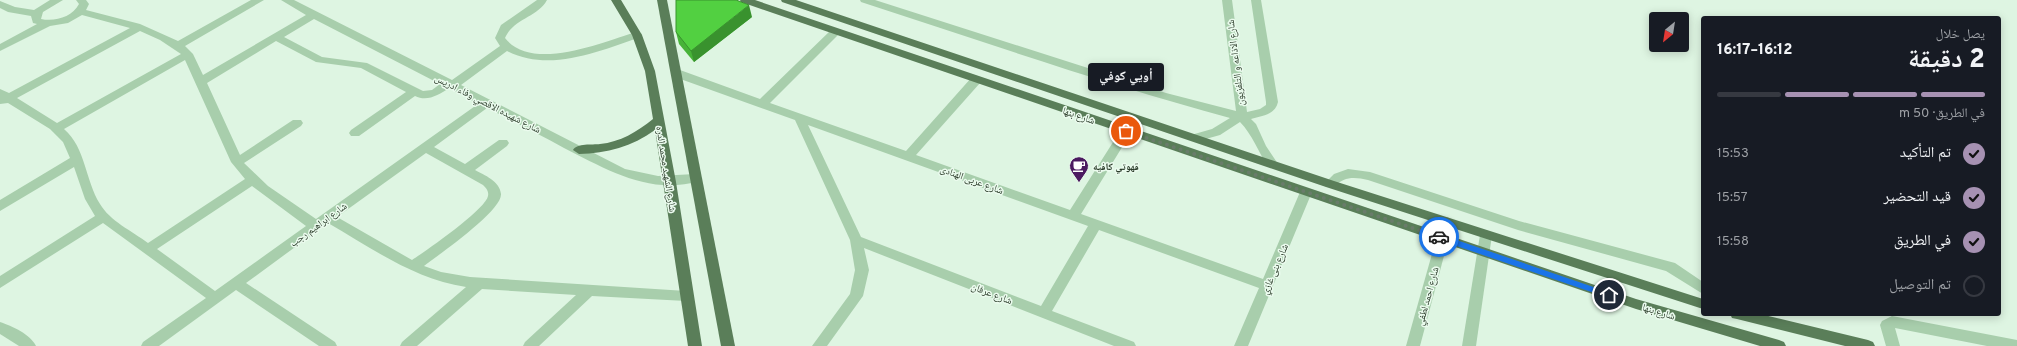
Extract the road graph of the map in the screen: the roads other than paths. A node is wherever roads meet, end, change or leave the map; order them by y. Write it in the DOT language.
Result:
graph roads {
  1 [pos="58,0"];
  2 [pos="259,0"];
  3 [pos="286,0"];
  4 [pos="542,0"];
  5 [pos="616,0"];
  6 [pos="662,0"];
  7 [pos="746,0"];
  8 [pos="786,0"];
  9 [pos="865,0"];
  10 [pos="1227,0"];
  11 [pos="1256,0"];
  12 [pos="0,4"];
  13 [pos="80,6"];
  14 [pos="36,14"];
  15 [pos="315,14"];
  16 [pos="48,23"];
  17 [pos="139,27"];
  18 [pos="835,32"];
  19 [pos="637,35"];
  20 [pos="276,37"];
  21 [pos="179,45"];
  22 [pos="507,46"];
  23 [pos="0,48"];
  24 [pos="188,54"];
  25 [pos="676,72"];
  26 [pos="976,80"];
  27 [pos="200,82"];
  28 [pos="451,84"];
  29 [pos="415,91"];
  30 [pos="3,98"];
  31 [pos="487,103"];
  32 [pos="762,104"];
  33 [pos="799,117"];
  34 [pos="1242,117"];
  35 [pos="659,120"];
  36 [pos="297,123"];
  37 [pos="56,128"];
  38 [pos="1126,131"];
  39 [pos="355,133"];
  40 [pos="1195,138"];
  41 [pos="503,143"];
  42 [pos="425,147"];
  43 [pos="579,150"];
  44 [pos="909,156"];
  45 [pos="76,160"];
  46 [pos="237,162"];
  47 [pos="1272,164"];
  48 [pos="466,170"];
  49 [pos="695,178"];
  50 [pos="252,180"];
  51 [pos="670,182"];
  52 [pos="1330,184"];
  53 [pos="1306,192"];
  54 [pos="0,206"];
  55 [pos="1073,216"];
  56 [pos="103,217"];
  57 [pos="328,217"];
  58 [pos="1447,222"];
  59 [pos="1096,224"];
  60 [pos="316,226"];
  61 [pos="1486,235"];
  62 [pos="1442,238"];
  63 [pos="856,240"];
  64 [pos="148,249"];
  65 [pos="1483,252"];
  66 [pos="413,267"];
  67 [pos="0,283"];
  68 [pos="236,283"];
  69 [pos="480,283"];
  70 [pos="1267,286"];
  71 [pos="1701,288"];
  72 [pos="589,291"];
  73 [pos="686,296"];
  74 [pos="216,298"];
  75 [pos="1701,303"];
  76 [pos="1044,313"];
  77 [pos="1745,316"];
  78 [pos="0,328"];
  79 [pos="29,346"];
  80 [pos="148,346"];
  81 [pos="330,346"];
  82 [pos="407,346"];
  83 [pos="530,346"];
  84 [pos="695,346"];
  85 [pos="728,346"];
  86 [pos="819,346"];
  87 [pos="1129,346"];
  88 [pos="1242,346"];
  89 [pos="1413,346"];
  90 [pos="1469,346"];
  91 [pos="1779,346"];
  92 [pos="1868,346"];
  93 [pos="1893,346"];
  94 [pos="2017,346"];
  1 -- 14 [label="street"];
  2 -- 21 [label="street"];
  3 -- 15 [label="street, شارع شهيده الاقصي وفاء ادريس"];
  4 -- 22 [label="street"];
  5 -- 19 [label="main road, شارع الشهيد محمد الدره"];
  6 -- 25 [label="main road"];
  7 -- 18 [label="main road, شارع بنها"];
  8 -- 40 [label="main road, شارع بنها"];
  9 -- 34 [label="street"];
  10 -- 34 [label="street, شارع الاذاعه و التلفزيون"];
  11 -- 34 [label="street"];
  12 -- 14 [label="street"];
  13 -- 16 [label="street"];
  13 -- 17 [label="street"];
  14 -- 16 [label="street"];
  15 -- 20 [label="street"];
  15 -- 28 [label="street, شارع شهيده الاقصي وفاء ادريس"];
  16 -- 23 [label="street"];
  17 -- 21 [label="street"];
  17 -- 30 [label="street"];
  18 -- 26 [label="main road, شارع بنها"];
  18 -- 32 [label="street"];
  19 -- 22 [label="street"];
  19 -- 35 [label="main road, شارع الشهيد محمد الدره"];
  20 -- 27 [label="street"];
  20 -- 29 [label="street"];
  21 -- 24 [label="street"];
  22 -- 28 [label="street"];
  24 -- 27 [label="street"];
  24 -- 37 [label="street"];
  25 -- 32 [label="street, شارع عربى الهنادى"];
  25 -- 49 [label="main road"];
  26 -- 38 [label="main road, شارع بنها"];
  26 -- 44 [label="street"];
  27 -- 46 [label="street"];
  28 -- 29 [label="street"];
  28 -- 31 [label="street, شارع شهيده الاقصي وفاء ادريس"];
  29 -- 39 [label="street"];
  30 -- 37 [label="street"];
  31 -- 42 [label="street, شارع ابراهيم رجب"];
  31 -- 43 [label="street, شارع شهيده الاقصي وفاء ادريس"];
  32 -- 33 [label="street, شارع عربى الهنادى"];
  33 -- 44 [label="street, شارع عربى الهنادى"];
  33 -- 63 [label="street"];
  34 -- 40 [label="street"];
  34 -- 47 [label="street, شارع الاذاعه و التلفزيون"];
  35 -- 43 [label="main road"];
  35 -- 51 [label="main road, شارع الشهيد محمد الدره"];
  36 -- 46 [label="street"];
  37 -- 45 [label="street"];
  38 -- 53 [label="main road, شارع بنها"];
  38 -- 55 [label="street"];
  40 -- 47 [label="main road, شارع بنها"];
  41 -- 48 [label="street"];
  42 -- 48 [label="street"];
  42 -- 57 [label="street, شارع ابراهيم رجب"];
  43 -- 51 [label="street, شارع شهيده الاقصي وفاء ادريس"];
  44 -- 55 [label="street, شارع عربى الهنادى"];
  45 -- 54 [label="street"];
  45 -- 56 [label="street"];
  46 -- 50 [label="street"];
  47 -- 52 [label="main road, شارع بنها"];
  48 -- 66 [label="street"];
  49 -- 51 [label="street, شارع شهيده الاقصي وفاء ادريس"];
  49 -- 85 [label="main road"];
  50 -- 60 [label="street"];
  50 -- 64 [label="street"];
  51 -- 73 [label="main road, شارع الشهيد محمد الدره"];
  52 -- 58 [label="main road, شارع بنها"];
  52 -- 71 [label="street"];
  53 -- 62 [label="main road, شارع بنها"];
  53 -- 70 [label="street, شارع بنى غازي"];
  55 -- 59 [label="street, شارع عربى الهنادى"];
  56 -- 64 [label="street"];
  56 -- 67 [label="street"];
  57 -- 60 [label="street, شارع ابراهيم رجب"];
  57 -- 66 [label="street"];
  58 -- 61 [label="main road, شارع بنها"];
  58 -- 62 [label="street, شارع احمد لطفي"];
  59 -- 70 [label="street, شارع عربى الهنادى"];
  59 -- 76 [label="street"];
  60 -- 68 [label="street, شارع ابراهيم رجب"];
  61 -- 65 [label="street"];
  61 -- 75 [label="main road, شارع بنها"];
  62 -- 65 [label="main road, شارع بنها"];
  62 -- 89 [label="street, شارع احمد لطفي"];
  63 -- 76 [label="street, شارع عرفان"];
  63 -- 86 [label="street"];
  64 -- 74 [label="street"];
  65 -- 90 [label="street"];
  65 -- 91 [label="main road, شارع بنها"];
  66 -- 69 [label="street"];
  68 -- 74 [label="street, شارع ابراهيم رجب"];
  68 -- 81 [label="street"];
  69 -- 72 [label="street"];
  69 -- 82 [label="street"];
  70 -- 88 [label="street, شارع بنى غازي"];
  72 -- 73 [label="street"];
  72 -- 83 [label="street"];
  73 -- 84 [label="main road, شارع الشهيد محمد الدره"];
  74 -- 80 [label="street, شارع ابراهيم رجب"];
  76 -- 87 [label="street, شارع عرفان"];
  77 -- 92 [label="main road"];
  78 -- 79 [label="street"];
  93 -- 94 [label="street"];
}
